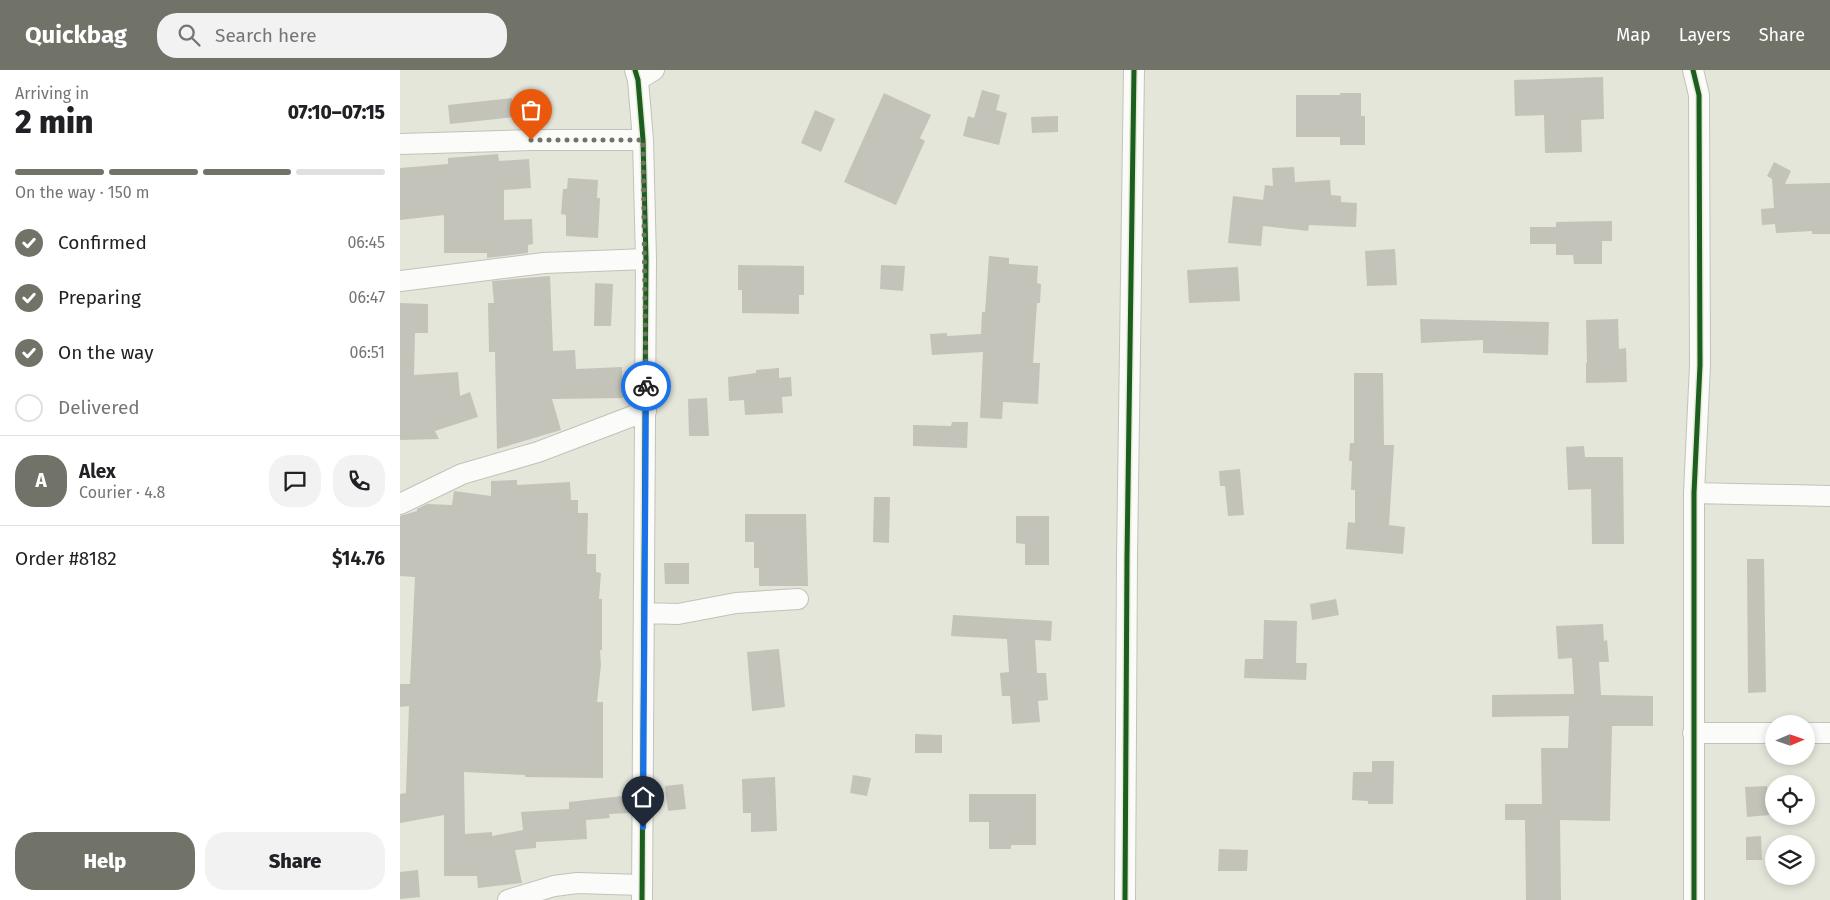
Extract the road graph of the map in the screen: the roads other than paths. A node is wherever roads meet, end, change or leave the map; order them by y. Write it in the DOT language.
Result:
graph roads {
  1 [pos="1134,70"];
  2 [pos="1693,70"];
  3 [pos="642,73"];
  4 [pos="643,140"];
  5 [pos="400,144"];
  6 [pos="646,259"];
  7 [pos="400,282"];
  8 [pos="646,411"];
  9 [pos="1694,493"];
  10 [pos="1830,496"];
  11 [pos="400,504"];
  12 [pos="798,599"];
  13 [pos="644,612"];
  14 [pos="1693,733"];
  15 [pos="1765,733"];
  16 [pos="1815,733"];
  17 [pos="1830,733"];
  18 [pos="642,893"];
  19 [pos="508,900"];
  20 [pos="1125,900"];
  21 [pos="1694,900"];
  1 -- 20 [label="street"];
  2 -- 9 [label="street"];
  3 -- 4 [label="street"];
  4 -- 5 [label="street"];
  4 -- 6 [label="street"];
  6 -- 7 [label="street"];
  6 -- 8 [label="street"];
  8 -- 11 [label="street"];
  8 -- 13 [label="street"];
  9 -- 10 [label="street"];
  9 -- 14 [label="street"];
  12 -- 13 [label="street"];
  13 -- 18 [label="street"];
  14 -- 15 [label="street"];
  14 -- 21 [label="street"];
  16 -- 17 [label="street"];
  18 -- 19 [label="street"];
}
